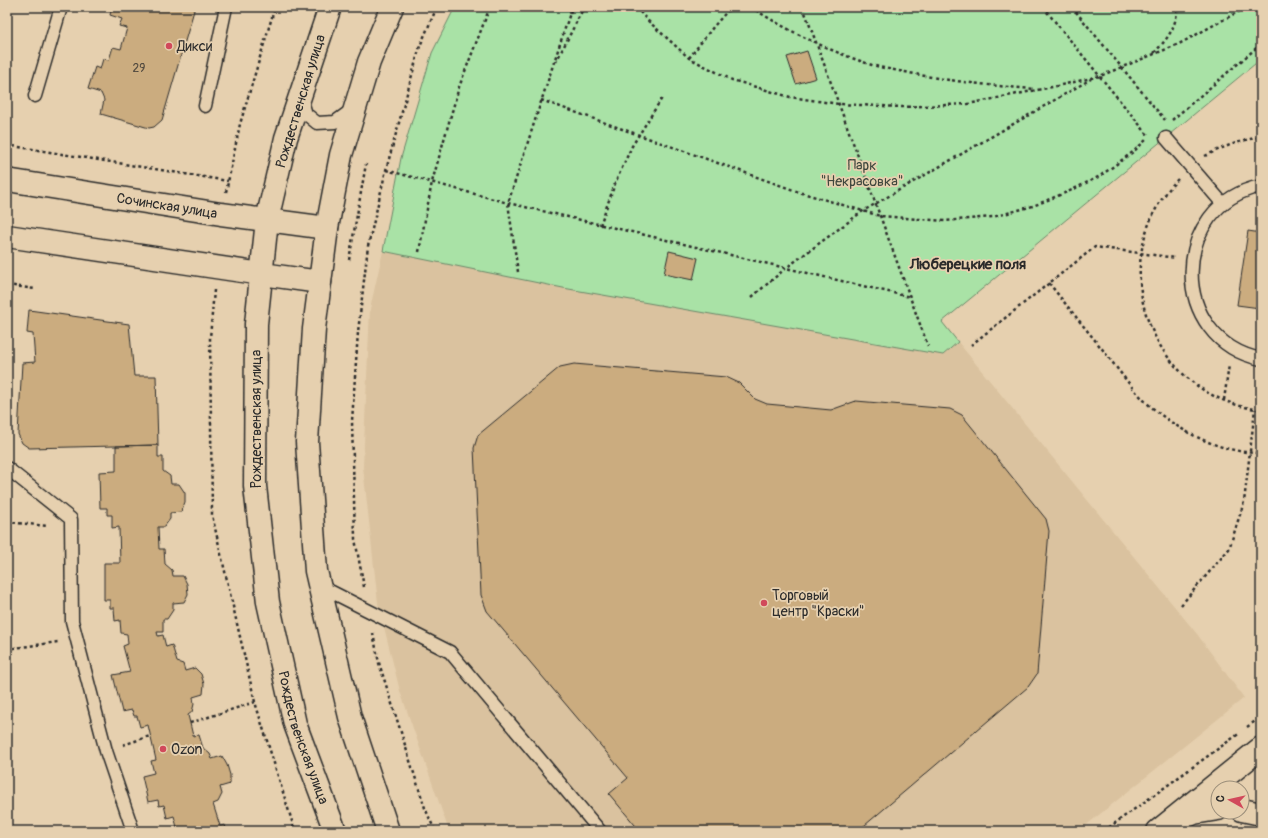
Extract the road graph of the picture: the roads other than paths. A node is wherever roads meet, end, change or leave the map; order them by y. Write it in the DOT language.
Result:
graph roads {
  1 [pos="61,7"];
  2 [pos="226,7"];
  3 [pos="330,7"];
  4 [pos="392,7"];
  5 [pos="301,95"];
  6 [pos="35,96"];
  7 [pos="205,106"];
  8 [pos="355,108"];
  9 [pos="1166,138"];
  10 [pos="7,180"];
  11 [pos="1261,186"];
  12 [pos="1223,204"];
  13 [pos="267,220"];
  14 [pos="327,228"];
  15 [pos="7,236"];
  16 [pos="262,274"];
  17 [pos="320,282"];
  18 [pos="1261,359"];
  19 [pos="7,468"];
  20 [pos="320,586"];
  21 [pos="1261,748"];
  22 [pos="1210,810"];
  23 [pos="1250,812"];
  24 [pos="1261,814"];
  25 [pos="1161,829"];
  26 [pos="133,831"];
  27 [pos="335,831"];
  28 [pos="388,831"];
  29 [pos="600,831"];
  1 -- 6 [label="lane"];
  2 -- 7 [label="lane"];
  3 -- 5 [label="street, Рождественская улица"];
  4 -- 8 [label="street"];
  5 -- 8 [label="lane"];
  5 -- 13 [label="street, Рождественская улица"];
  8 -- 14 [label="street"];
  9 -- 12 [label="lane"];
  10 -- 13 [label="street, Сочинская улица"];
  11 -- 12 [label="lane"];
  12 -- 18 [label="lane"];
  13 -- 14 [label="street, Сочинская улица"];
  13 -- 16 [label="street, Рождественская улица"];
  14 -- 17 [label="street"];
  15 -- 16 [label="street"];
  16 -- 17 [label="street"];
  16 -- 27 [label="street, Рождественская улица"];
  17 -- 20 [label="street"];
  19 -- 26 [label="lane"];
  20 -- 28 [label="street"];
  20 -- 29 [label="lane"];
  21 -- 25 [label="street"];
  22 -- 25 [label="street"];
  23 -- 24 [label="street"];
}
